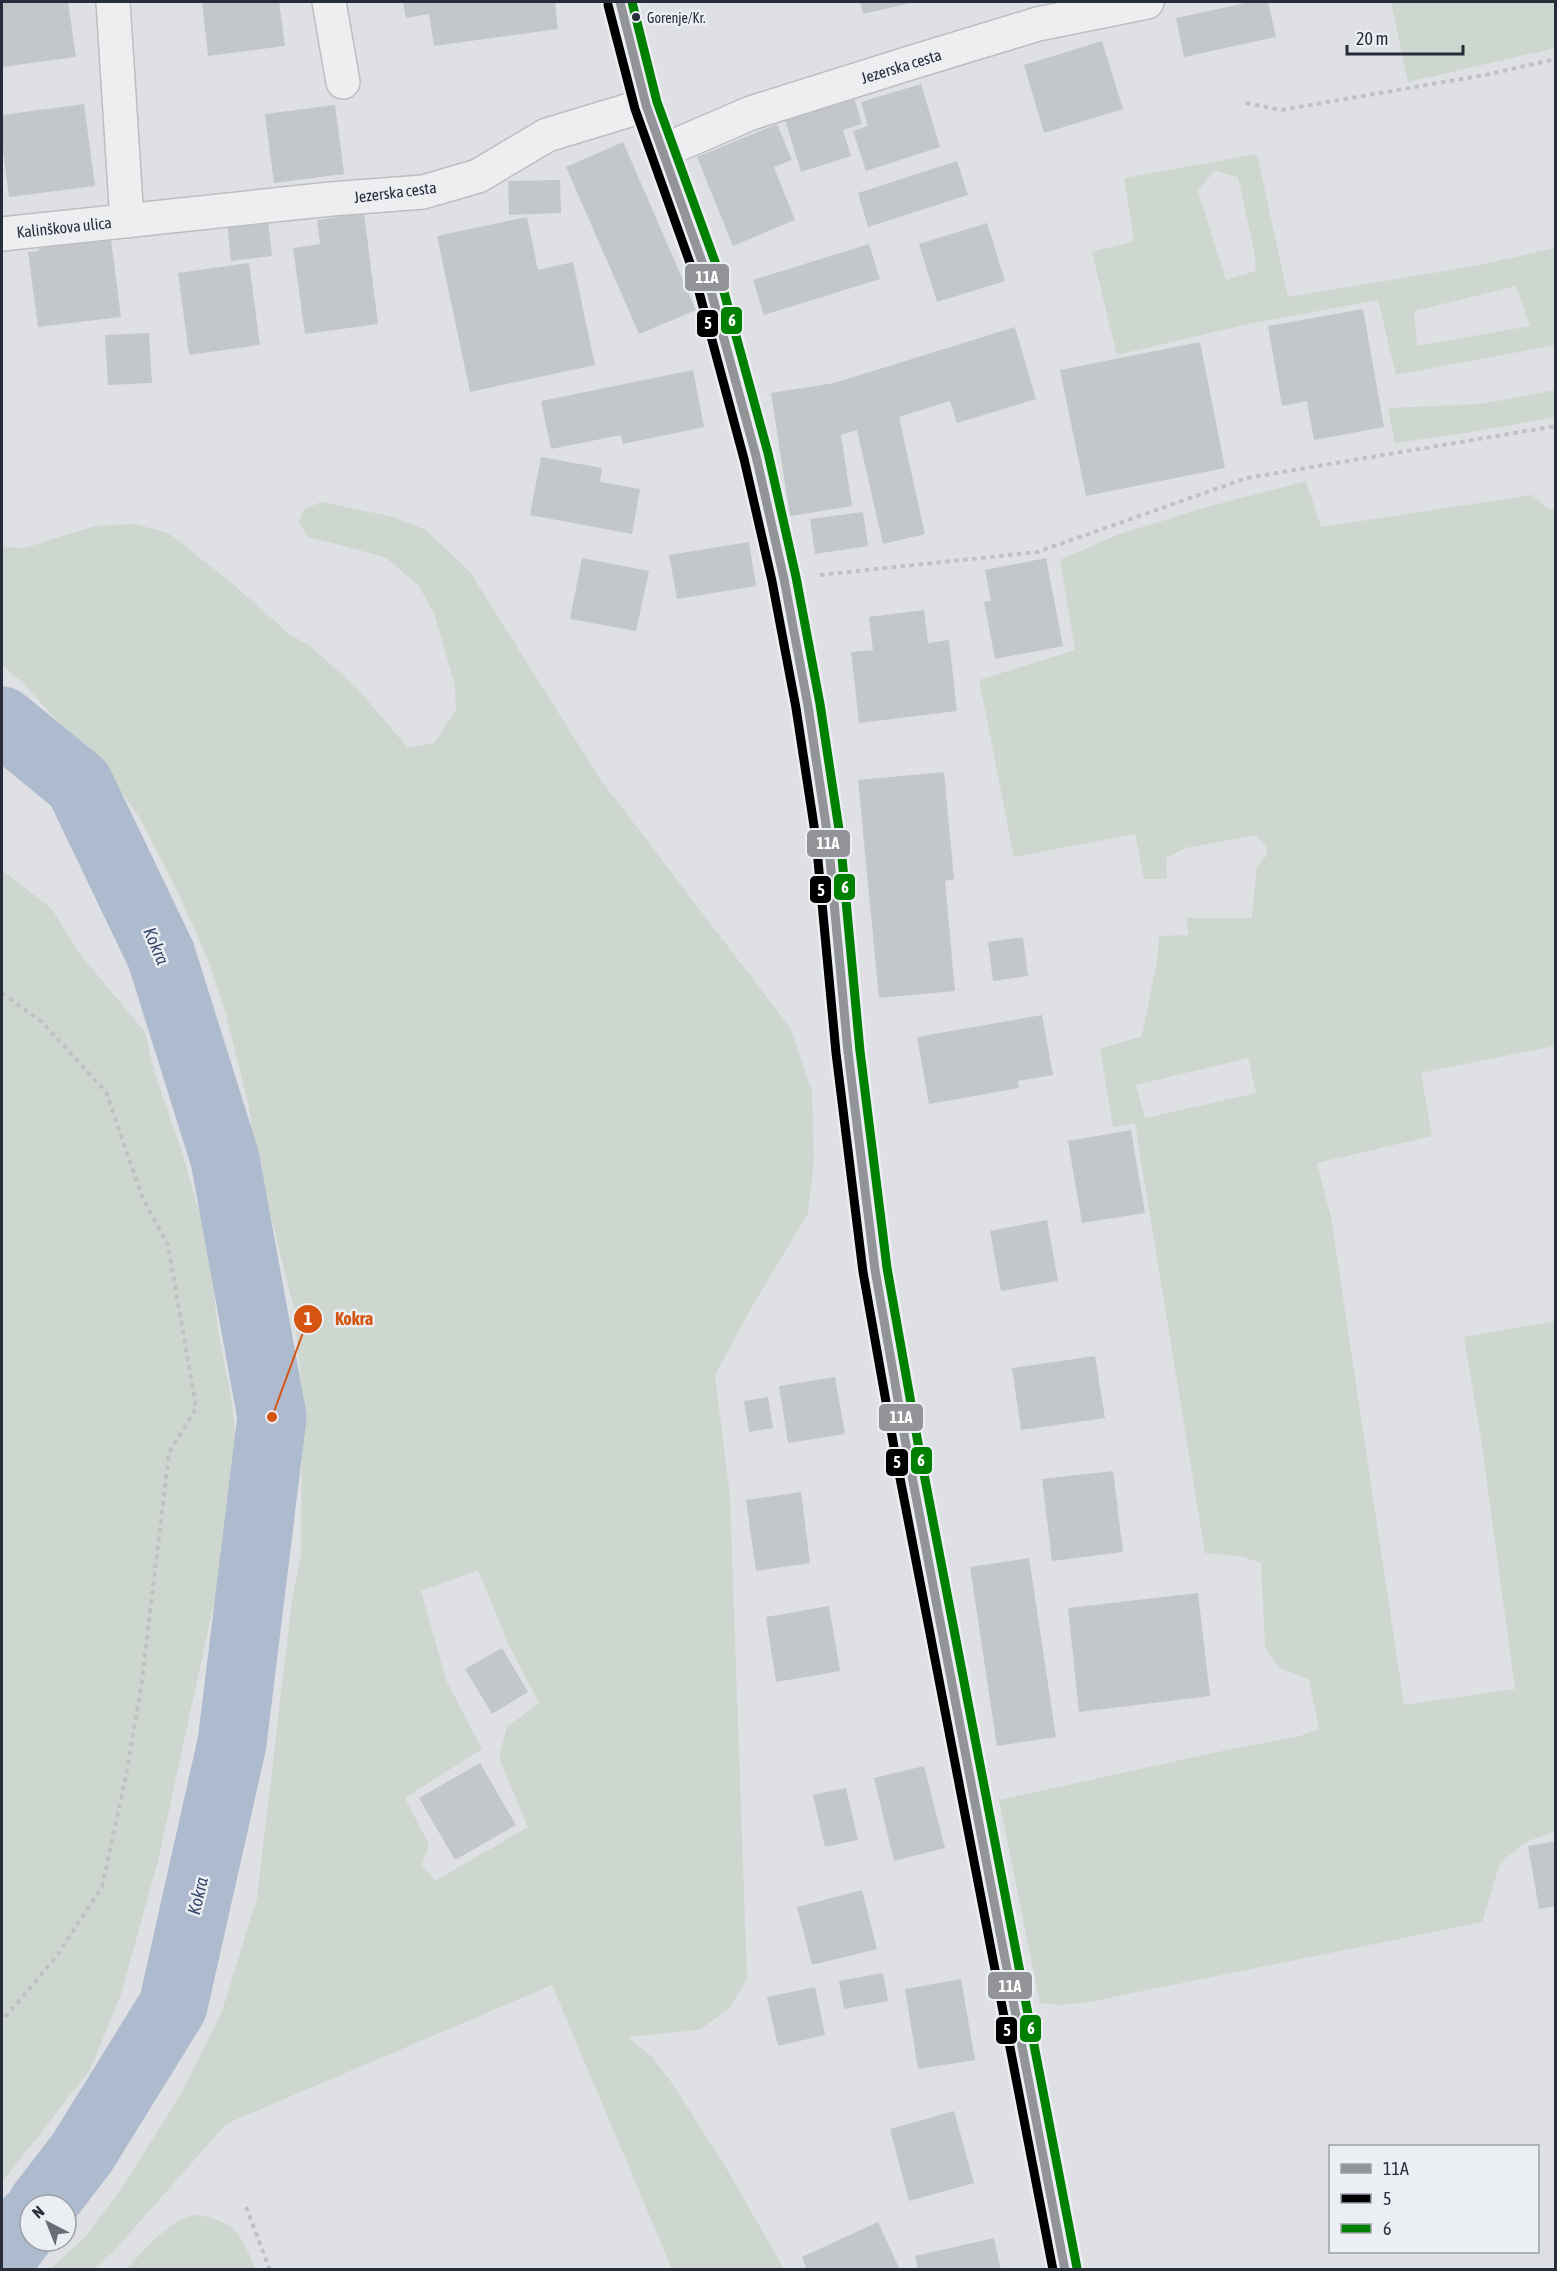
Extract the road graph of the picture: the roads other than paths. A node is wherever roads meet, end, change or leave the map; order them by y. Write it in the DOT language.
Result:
graph roads {
  1 [pos="113,2"];
  2 [pos="329,2"];
  3 [pos="620,2"];
  4 [pos="1147,2"];
  5 [pos="343,82"];
  6 [pos="646,105"];
  7 [pos="663,151"];
  8 [pos="127,221"];
  9 [pos="2,234"];
  10 [pos="1065,2270"];
  1 -- 8 [label="street"];
  2 -- 5 [label="street"];
  3 -- 6 [label="street"];
  4 -- 7 [label="street, Jezerska cesta"];
  6 -- 7 [label="street"];
  6 -- 8 [label="street, Jezerska cesta"];
  7 -- 10 [label="street"];
  8 -- 9 [label="street, Kalinškova ulica"];
}
